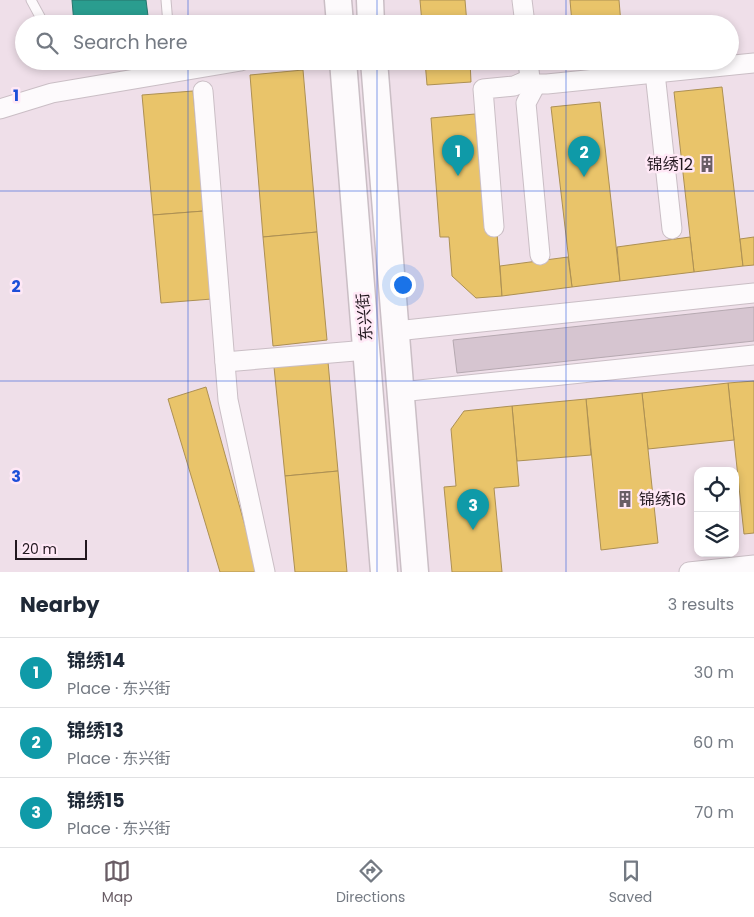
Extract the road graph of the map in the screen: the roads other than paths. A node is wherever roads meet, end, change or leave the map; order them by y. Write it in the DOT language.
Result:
graph roads {
  1 [pos="31,0"];
  2 [pos="166,0"];
  3 [pos="338,0"];
  4 [pos="370,0"];
  5 [pos="522,0"];
  6 [pos="39,15"];
  7 [pos="167,15"];
  8 [pos="339,15"];
  9 [pos="371,15"];
  10 [pos="523,15"];
  11 [pos="754,63"];
  12 [pos="739,65"];
  13 [pos="189,70"];
  14 [pos="344,70"];
  15 [pos="375,70"];
  16 [pos="685,70"];
  17 [pos="655,73"];
  18 [pos="531,75"];
  19 [pos="203,91"];
  20 [pos="0,109"];
  21 [pos="494,227"];
  22 [pos="672,229"];
  23 [pos="540,255"];
  24 [pos="754,293"];
  25 [pos="396,331"];
  26 [pos="366,342"];
  27 [pos="754,355"];
  28 [pos="225,362"];
  29 [pos="400,392"];
  30 [pos="370,395"];
  31 [pos="754,565"];
  32 [pos="265,572"];
  33 [pos="384,572"];
  34 [pos="414,572"];
  35 [pos="690,572"];
  1 -- 6 [label="lane"];
  2 -- 7 [label="lane"];
  3 -- 8 [label="main road"];
  4 -- 9 [label="main road"];
  5 -- 10 [label="street"];
  11 -- 12 [label="street"];
  13 -- 20 [label="street"];
  14 -- 26 [label="main road, 东兴街"];
  15 -- 25 [label="main road, 东兴街"];
  16 -- 17 [label="street"];
  17 -- 18 [label="street"];
  17 -- 22 [label="street"];
  18 -- 21 [label="street"];
  18 -- 23 [label="street"];
  19 -- 28 [label="street"];
  24 -- 25 [label="street"];
  25 -- 26 [label="main road"];
  25 -- 29 [label="main road, 东兴街"];
  26 -- 28 [label="street"];
  26 -- 30 [label="main road, 东兴街"];
  27 -- 29 [label="street"];
  28 -- 32 [label="street"];
  29 -- 30 [label="main road"];
  29 -- 34 [label="main road, 东兴街"];
  30 -- 33 [label="main road, 东兴街"];
  31 -- 35 [label="street"];
}
